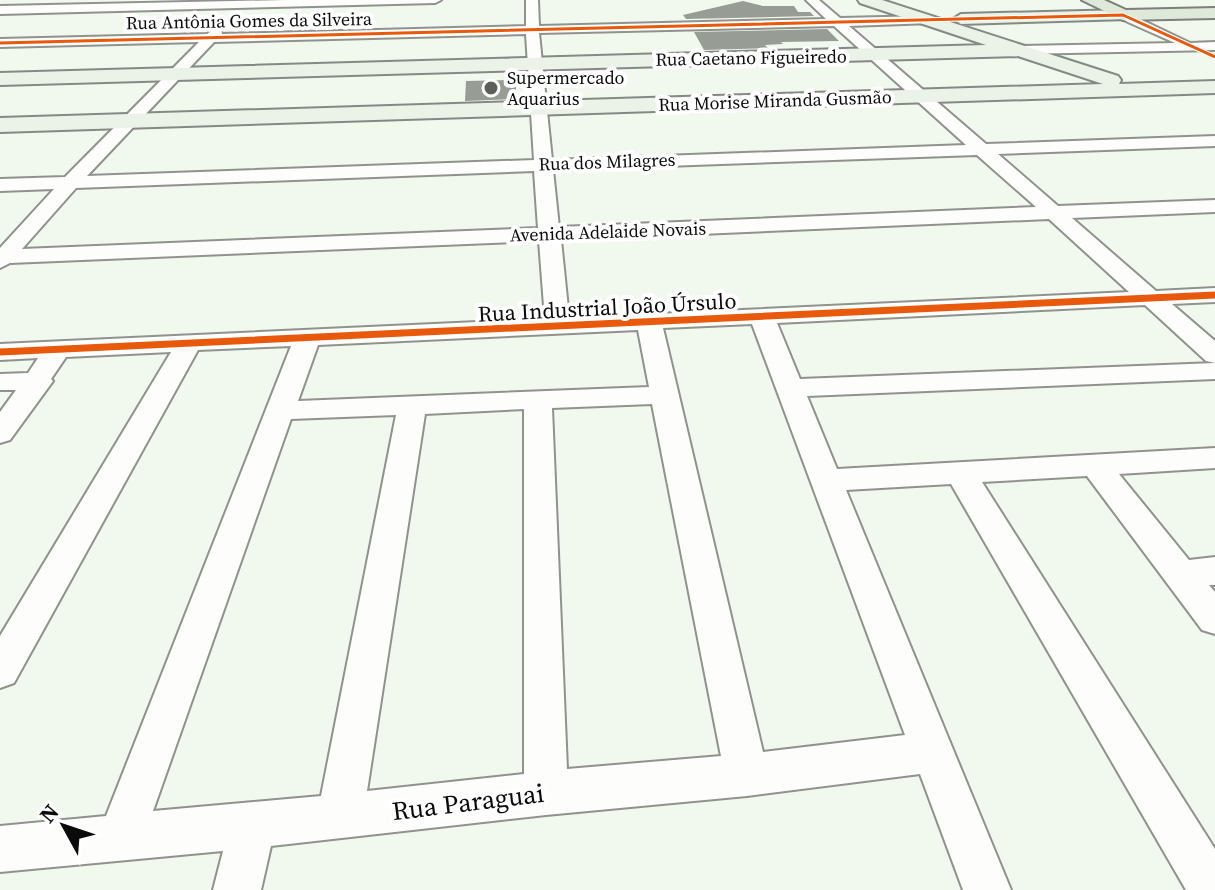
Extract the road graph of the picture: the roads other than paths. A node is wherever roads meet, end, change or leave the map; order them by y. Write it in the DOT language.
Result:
graph roads {
  1 [pos="435,0"];
  2 [pos="532,0"];
  3 [pos="812,0"];
  4 [pos="866,0"];
  5 [pos="1090,0"];
  6 [pos="243,2"];
  7 [pos="300,3"];
  8 [pos="0,10"];
  9 [pos="1215,13"];
  10 [pos="291,14"];
  11 [pos="1123,15"];
  12 [pos="397,17"];
  13 [pos="343,18"];
  14 [pos="928,20"];
  15 [pos="836,22"];
  16 [pos="282,25"];
  17 [pos="532,29"];
  18 [pos="272,36"];
  19 [pos="212,38"];
  20 [pos="0,43"];
  21 [pos="1193,46"];
  22 [pos="1215,46"];
  23 [pos="1021,50"];
  24 [pos="876,55"];
  25 [pos="1215,57"];
  26 [pos="533,64"];
  27 [pos="176,74"];
  28 [pos="0,79"];
  29 [pos="1215,87"];
  30 [pos="1140,89"];
  31 [pos="922,96"];
  32 [pos="541,108"];
  33 [pos="1200,108"];
  34 [pos="133,121"];
  35 [pos="0,125"];
  36 [pos="1215,141"];
  37 [pos="980,149"];
  38 [pos="543,164"];
  39 [pos="70,183"];
  40 [pos="0,185"];
  41 [pos="1215,206"];
  42 [pos="1055,214"];
  43 [pos="550,234"];
  44 [pos="1,258"];
  45 [pos="1215,295"];
  46 [pos="1151,300"];
  47 [pos="762,317"];
  48 [pos="649,323"];
  49 [pos="558,328"];
  50 [pos="307,339"];
  51 [pos="189,344"];
  52 [pos="58,349"];
  53 [pos="0,352"];
  54 [pos="1215,355"];
  55 [pos="1215,371"];
  56 [pos="39,381"];
  57 [pos="0,382"];
  58 [pos="790,388"];
  59 [pos="662,395"];
  60 [pos="538,400"];
  61 [pos="412,405"];
  62 [pos="281,411"];
  63 [pos="0,433"];
  64 [pos="1215,458"];
  65 [pos="1095,465"];
  66 [pos="959,471"];
  67 [pos="826,480"];
  68 [pos="1215,571"];
  69 [pos="1179,574"];
  70 [pos="1215,619"];
  71 [pos="0,671"];
  72 [pos="935,752"];
  73 [pos="747,775"];
  74 [pos="546,793"];
  75 [pos="340,817"];
  76 [pos="253,826"];
  77 [pos="120,840"];
  78 [pos="0,849"];
  79 [pos="237,890"];
  80 [pos="987,890"];
  81 [pos="1213,890"];
  1 -- 12 [label="street"];
  2 -- 17 [label="street"];
  3 -- 15 [label="street"];
  4 -- 14 [label="street"];
  5 -- 11 [label="main road"];
  6 -- 7 [label="street"];
  6 -- 8 [label="street"];
  6 -- 19 [label="street"];
  7 -- 10 [label="street"];
  7 -- 13 [label="street"];
  9 -- 11 [label="main road, Rua Antônia Gomes da Silveira"];
  11 -- 14 [label="street, Rua Antônia Gomes da Silveira"];
  11 -- 21 [label="street"];
  12 -- 13 [label="street, Rua Antônia Gomes da Silveira"];
  12 -- 13 [label="street"];
  12 -- 17 [label="street, Rua Antônia Gomes da Silveira"];
  13 -- 18 [label="street, Rua Antônia Gomes da Silveira"];
  14 -- 15 [label="street, Rua Antônia Gomes da Silveira"];
  14 -- 23 [label="street"];
  15 -- 17 [label="street, Rua Antônia Gomes da Silveira"];
  15 -- 24 [label="street"];
  16 -- 18 [label="street"];
  17 -- 26 [label="street"];
  18 -- 19 [label="street, Rua Antônia Gomes da Silveira"];
  19 -- 20 [label="street, Rua Antônia Gomes da Silveira"];
  19 -- 27 [label="street"];
  21 -- 22 [label="street, Rua Caetano Figueiredo"];
  21 -- 23 [label="street, Rua Caetano Figueiredo"];
  21 -- 25 [label="street"];
  23 -- 24 [label="street, Rua Caetano Figueiredo"];
  23 -- 30 [label="street"];
  24 -- 26 [label="street, Rua Caetano Figueiredo"];
  24 -- 31 [label="street"];
  26 -- 27 [label="street, Rua Caetano Figueiredo"];
  26 -- 32 [label="street"];
  27 -- 28 [label="street, Rua Caetano Figueiredo"];
  27 -- 34 [label="street"];
  29 -- 30 [label="street, Rua Morise Miranda Gusmão"];
  30 -- 31 [label="street, Rua Morise Miranda Gusmão"];
  30 -- 33 [label="street"];
  31 -- 32 [label="street, Rua Morise Miranda Gusmão"];
  31 -- 37 [label="street"];
  32 -- 34 [label="street, Rua Morise Miranda Gusmão"];
  32 -- 38 [label="street"];
  34 -- 35 [label="street, Rua Morise Miranda Gusmão"];
  34 -- 39 [label="street"];
  36 -- 37 [label="street, Rua dos Milagres"];
  37 -- 38 [label="street, Rua dos Milagres"];
  37 -- 42 [label="street"];
  38 -- 39 [label="street, Rua dos Milagres"];
  38 -- 43 [label="street"];
  39 -- 40 [label="street, Rua dos Milagres"];
  39 -- 44 [label="street"];
  41 -- 42 [label="street, Avenida Adelaide Novais"];
  42 -- 43 [label="street, Avenida Adelaide Novais"];
  42 -- 46 [label="street"];
  43 -- 44 [label="street, Avenida Adelaide Novais"];
  43 -- 49 [label="street"];
  45 -- 46 [label="street, Rua Industrial João Úrsulo"];
  46 -- 47 [label="street, Rua Industrial João Úrsulo"];
  46 -- 54 [label="street"];
  47 -- 48 [label="street, Rua Industrial João Úrsulo"];
  47 -- 58 [label="street"];
  48 -- 49 [label="street, Rua Industrial João Úrsulo"];
  48 -- 59 [label="street"];
  49 -- 50 [label="street, Rua Industrial João Úrsulo"];
  50 -- 51 [label="street, Rua Industrial João Úrsulo"];
  50 -- 62 [label="street"];
  51 -- 52 [label="street, Rua Industrial João Úrsulo"];
  51 -- 71 [label="street"];
  52 -- 53 [label="street, Rua Industrial João Úrsulo"];
  52 -- 56 [label="street"];
  55 -- 58 [label="street"];
  56 -- 57 [label="street"];
  56 -- 63 [label="street"];
  58 -- 67 [label="street"];
  59 -- 60 [label="street"];
  59 -- 73 [label="street"];
  60 -- 61 [label="street"];
  60 -- 74 [label="street"];
  61 -- 62 [label="street"];
  61 -- 75 [label="street"];
  62 -- 77 [label="street"];
  64 -- 65 [label="street"];
  65 -- 66 [label="street"];
  65 -- 69 [label="street"];
  66 -- 67 [label="street"];
  66 -- 81 [label="street"];
  67 -- 72 [label="street"];
  68 -- 69 [label="street"];
  69 -- 70 [label="street"];
  72 -- 73 [label="street, Rua Paraguai"];
  72 -- 80 [label="street"];
  73 -- 74 [label="street, Rua Paraguai"];
  74 -- 75 [label="street, Rua Paraguai"];
  75 -- 76 [label="street, Rua Paraguai"];
  76 -- 77 [label="street, Rua Paraguai"];
  76 -- 79 [label="street"];
  77 -- 78 [label="street, Rua Paraguai"];
}
